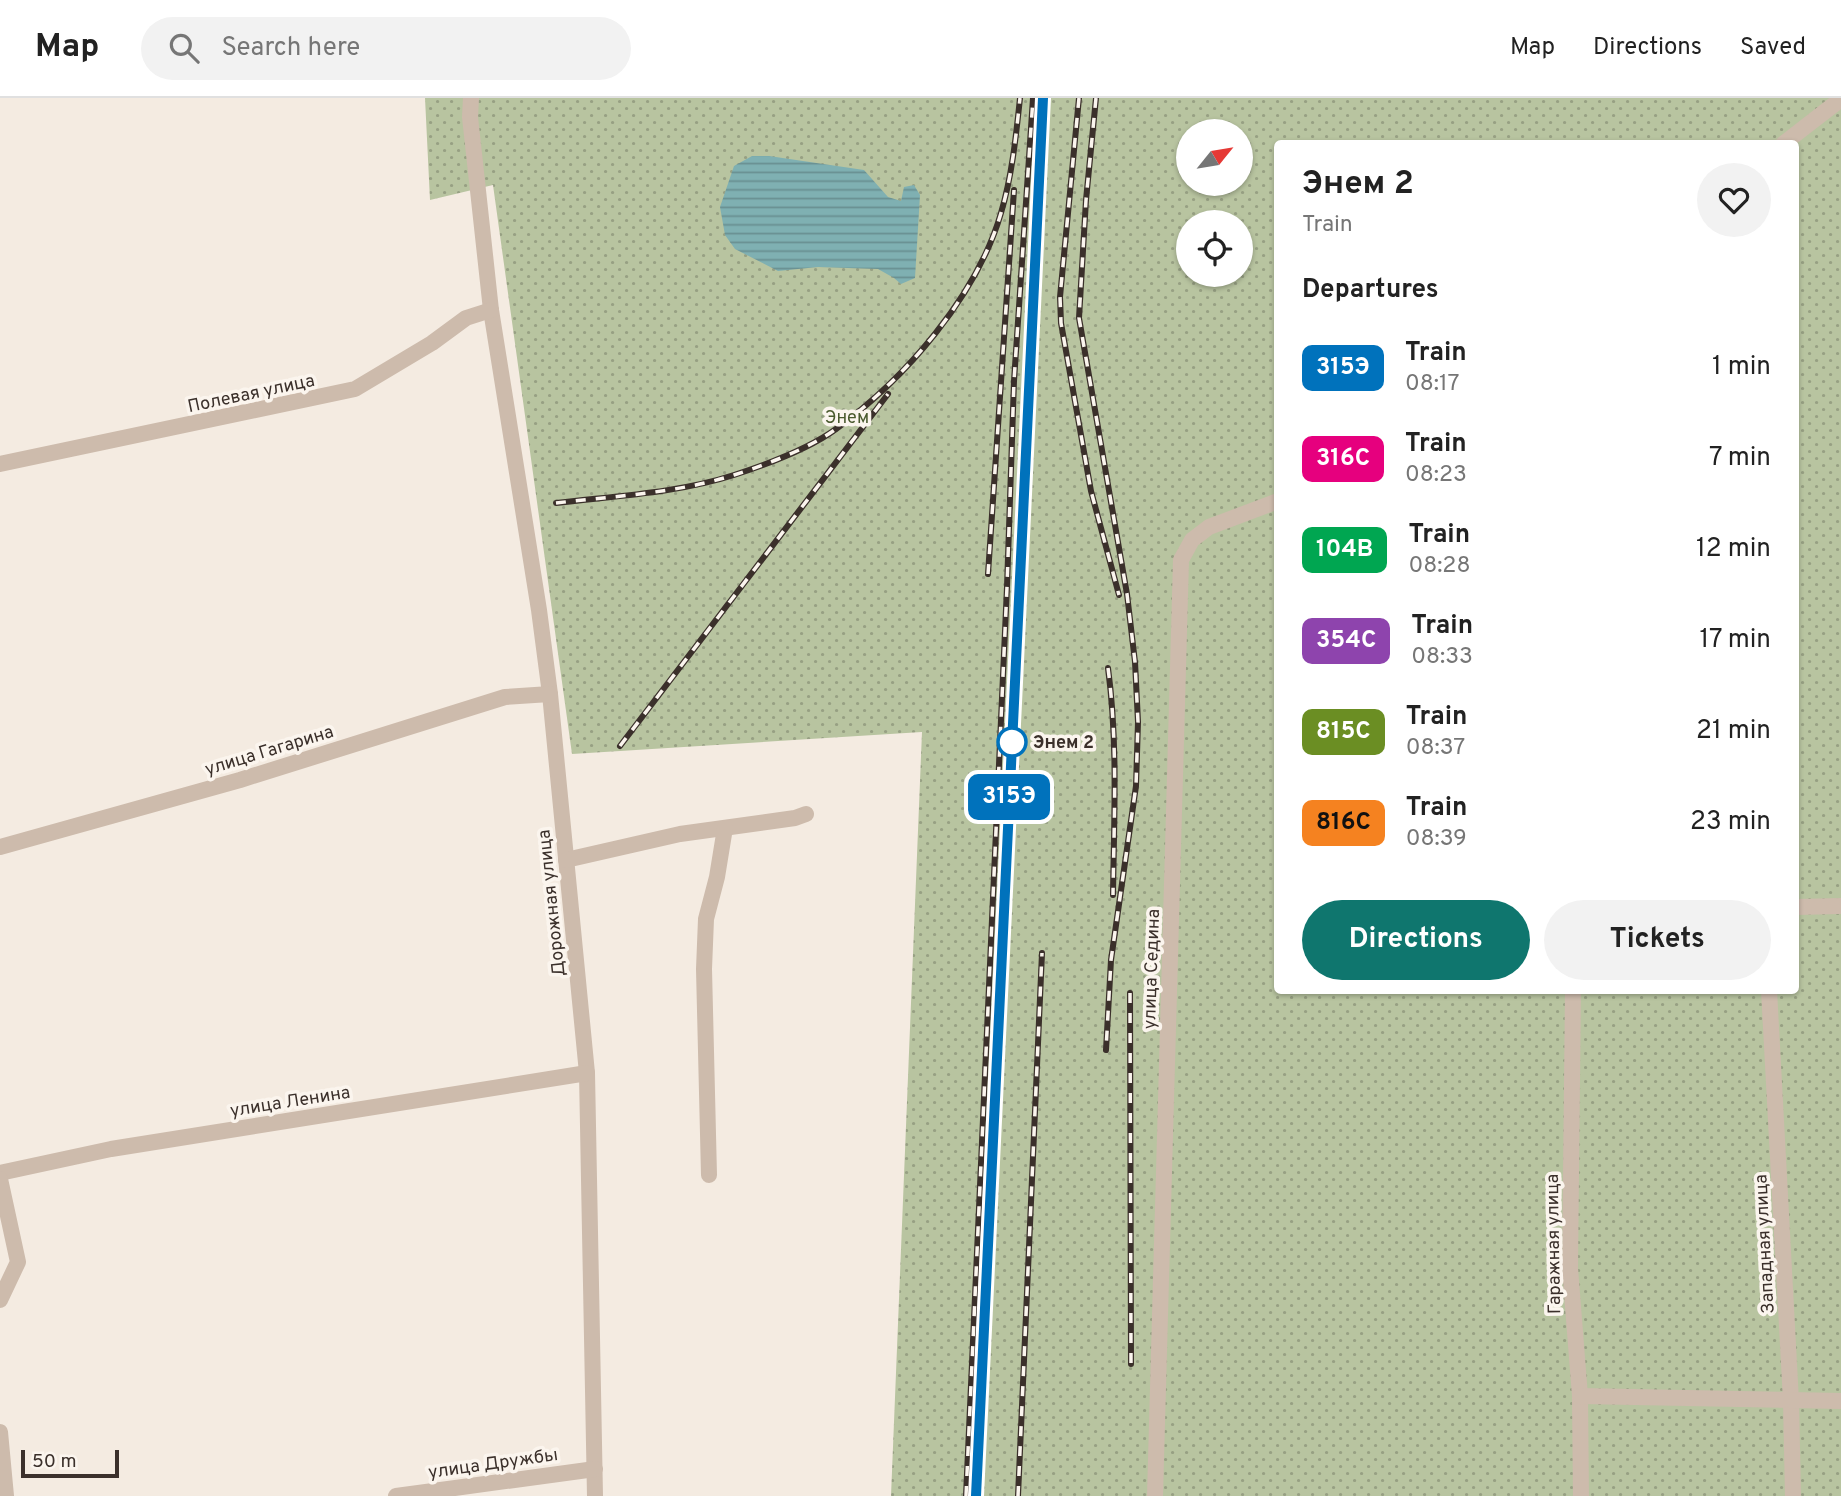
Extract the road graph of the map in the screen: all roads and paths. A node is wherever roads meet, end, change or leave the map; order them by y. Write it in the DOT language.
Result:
graph roads {
  1 [pos="471,98"];
  2 [pos="1841,99"];
  3 [pos="1788,140"];
  4 [pos="491,310"];
  5 [pos="0,464"];
  6 [pos="1274,502"];
  7 [pos="550,694"];
  8 [pos="806,814"];
  9 [pos="725,828"];
  10 [pos="0,848"];
  11 [pos="566,860"];
  12 [pos="1841,906"];
  13 [pos="1799,907"];
  14 [pos="1573,994"];
  15 [pos="1769,994"];
  16 [pos="587,1073"];
  17 [pos="0,1172"];
  18 [pos="709,1175"];
  19 [pos="0,1179"];
  20 [pos="0,1300"];
  21 [pos="1580,1396"];
  22 [pos="1791,1401"];
  23 [pos="1841,1401"];
  24 [pos="0,1432"];
  25 [pos="595,1469"];
  26 [pos="6,1496"];
  27 [pos="396,1496"];
  28 [pos="595,1496"];
  29 [pos="1155,1496"];
  30 [pos="1581,1496"];
  31 [pos="1793,1496"];
  1 -- 4 [label="street, Дорожная улица"];
  2 -- 3 [label="street"];
  4 -- 5 [label="street, Полевая улица"];
  4 -- 7 [label="street, Дорожная улица"];
  6 -- 29 [label="street, улица Седина"];
  7 -- 10 [label="street, улица Гагарина"];
  7 -- 11 [label="street, Дорожная улица"];
  8 -- 9 [label="street"];
  9 -- 11 [label="street"];
  9 -- 18 [label="street"];
  11 -- 16 [label="street, Дорожная улица"];
  12 -- 13 [label="street"];
  14 -- 21 [label="street, Гаражная улица"];
  15 -- 22 [label="street, Западная улица"];
  16 -- 17 [label="street, улица Ленина"];
  16 -- 25 [label="street, Дорожная улица"];
  19 -- 20 [label="street"];
  21 -- 22 [label="street"];
  21 -- 30 [label="street, Гаражная улица"];
  22 -- 23 [label="street"];
  22 -- 31 [label="street, Западная улица"];
  24 -- 26 [label="street"];
  25 -- 27 [label="street, улица Дружбы"];
  25 -- 28 [label="street, Дорожная улица"];
}
